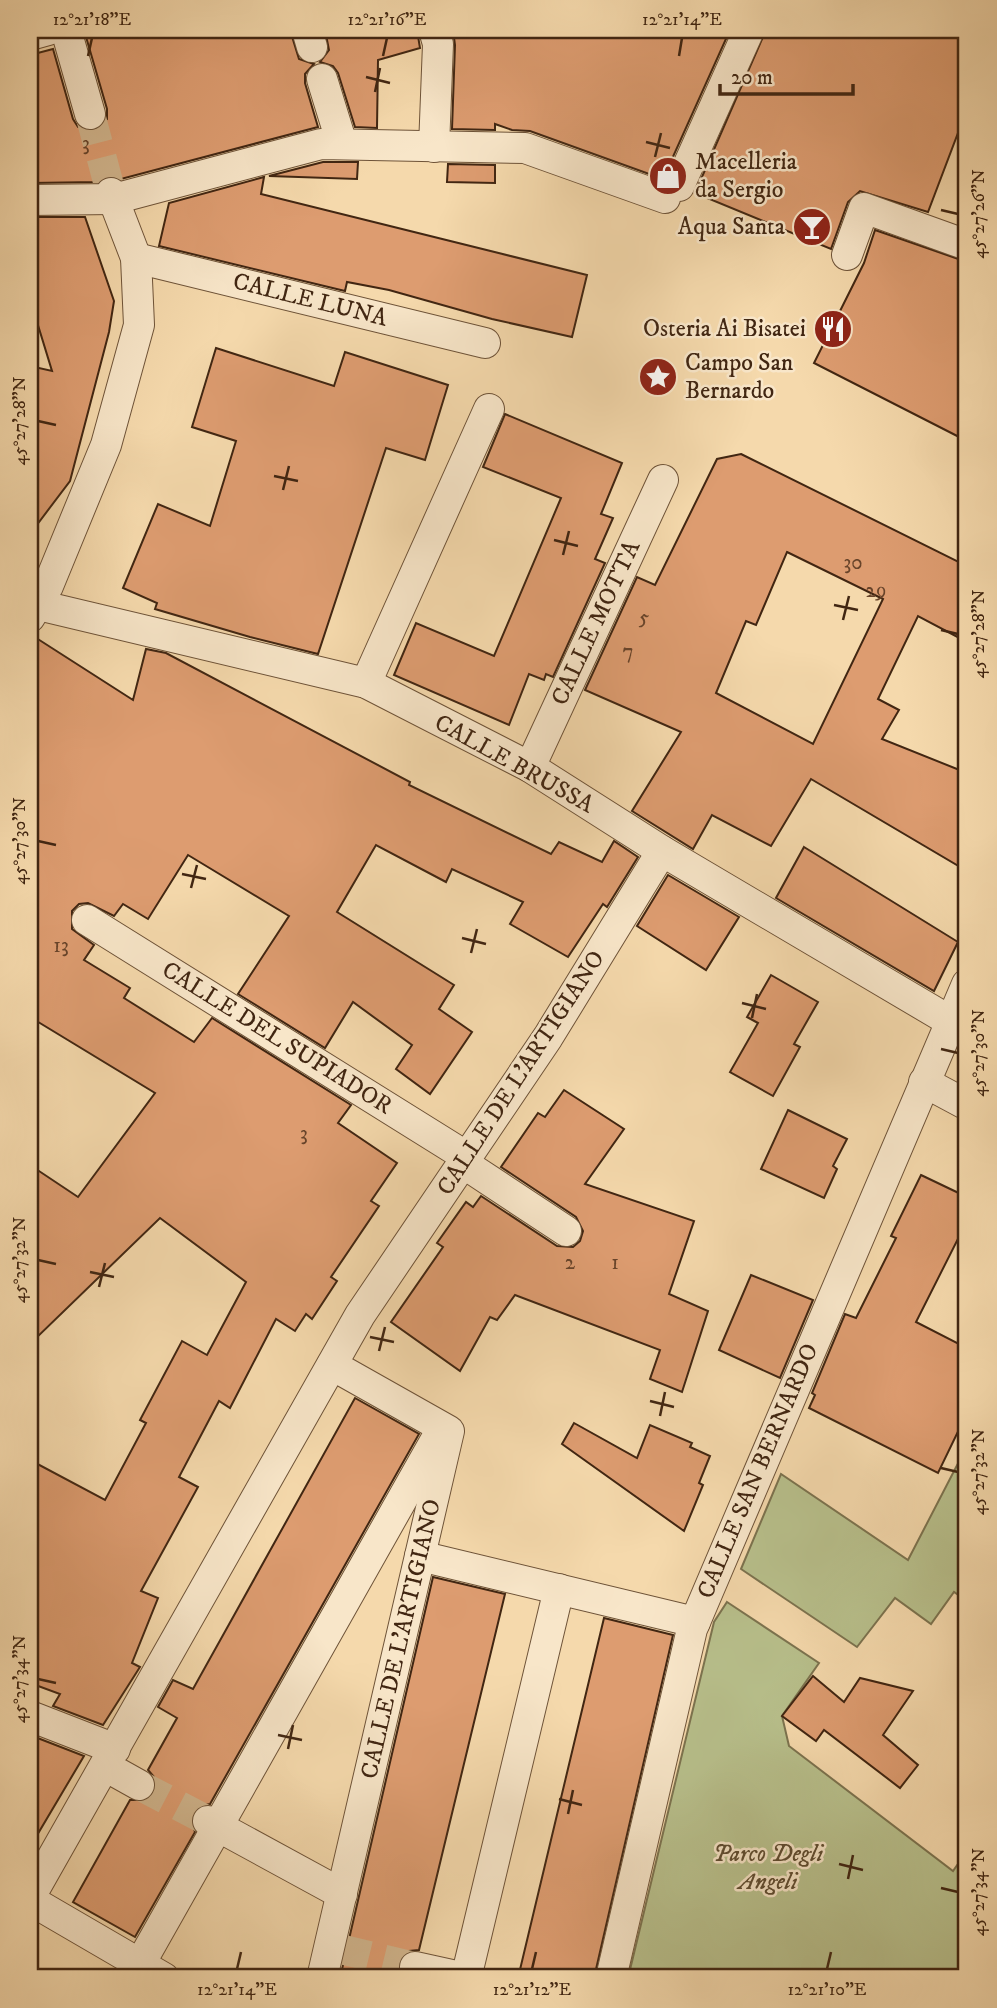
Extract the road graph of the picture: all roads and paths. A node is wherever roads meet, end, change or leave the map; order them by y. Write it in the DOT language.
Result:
graph roads {
  1 [pos="48,30"];
  2 [pos="66,30"];
  3 [pos="434,30"];
  4 [pos="748,30"];
  5 [pos="30,35"];
  6 [pos="322,79"];
  7 [pos="90,114"];
  8 [pos="342,144"];
  9 [pos="434,147"];
  10 [pos="112,196"];
  11 [pos="30,200"];
  12 [pos="967,245"];
  13 [pos="847,255"];
  14 [pos="136,258"];
  15 [pos="485,342"];
  16 [pos="489,409"];
  17 [pos="663,480"];
  18 [pos="32,613"];
  19 [pos="366,683"];
  20 [pos="530,767"];
  21 [pos="662,851"];
  22 [pos="87,920"];
  23 [pos="967,984"];
  24 [pos="950,1021"];
  25 [pos="924,1082"];
  26 [pos="967,1105"];
  27 [pos="465,1160"];
  28 [pos="566,1231"];
  29 [pos="332,1365"];
  30 [pos="443,1427"];
  31 [pos="420,1556"];
  32 [pos="559,1589"];
  33 [pos="695,1622"];
  34 [pos="30,1716"];
  35 [pos="110,1757"];
  36 [pos="139,1785"];
  37 [pos="212,1824"];
  38 [pos="342,1894"];
  39 [pos="30,1899"];
  40 [pos="415,1967"];
  41 [pos="152,1971"];
  42 [pos="322,1978"];
  43 [pos="466,1978"];
  44 [pos="611,1978"];
  1 -- 5 [label="street"];
  2 -- 7 [label="street"];
  3 -- 9 [label="street"];
  4 -- 9 [label="street"];
  6 -- 8 [label="street"];
  8 -- 9 [label="street"];
  8 -- 10 [label="street"];
  10 -- 11 [label="street"];
  10 -- 14 [label="street"];
  12 -- 13 [label="street"];
  14 -- 15 [label="street, CALLE LUNA"];
  14 -- 18 [label="street"];
  16 -- 19 [label="street"];
  17 -- 20 [label="street, CALLE MOTTA"];
  18 -- 19 [label="street, CALLE BRUSSA"];
  19 -- 20 [label="street, CALLE BRUSSA"];
  20 -- 21 [label="street, CALLE BRUSSA"];
  21 -- 24 [label="street, CALLE BRUSSA"];
  21 -- 27 [label="street, CALLE DE L'ARTIGIANO"];
  22 -- 27 [label="street, CALLE DEL SUPIADOR"];
  23 -- 24 [label="street, CALLE SAN BERNARDO"];
  24 -- 25 [label="street, CALLE SAN BERNARDO"];
  25 -- 26 [label="street"];
  25 -- 33 [label="street, CALLE SAN BERNARDO"];
  27 -- 28 [label="street, CALLE DEL SUPIADOR"];
  27 -- 29 [label="street, CALLE DE L'ARTIGIANO"];
  29 -- 30 [label="street"];
  29 -- 35 [label="street, CALLE DE L'ARTIGIANO"];
  30 -- 31 [label="street, CALLE DE L'ARTIGIANO"];
  30 -- 37 [label="street"];
  31 -- 32 [label="street"];
  31 -- 38 [label="street, CALLE DE L'ARTIGIANO"];
  32 -- 33 [label="street"];
  32 -- 43 [label="street"];
  33 -- 44 [label="street, CALLE SAN BERNARDO"];
  34 -- 35 [label="street"];
  35 -- 36 [label="street"];
  35 -- 39 [label="street, CALLE DE L'ARTIGIANO"];
  37 -- 38 [label="street"];
  37 -- 41 [label="street"];
  38 -- 42 [label="street, CALLE DE L'ARTIGIANO"];
  39 -- 41 [label="street"];
  40 -- 43 [label="street"];
}
